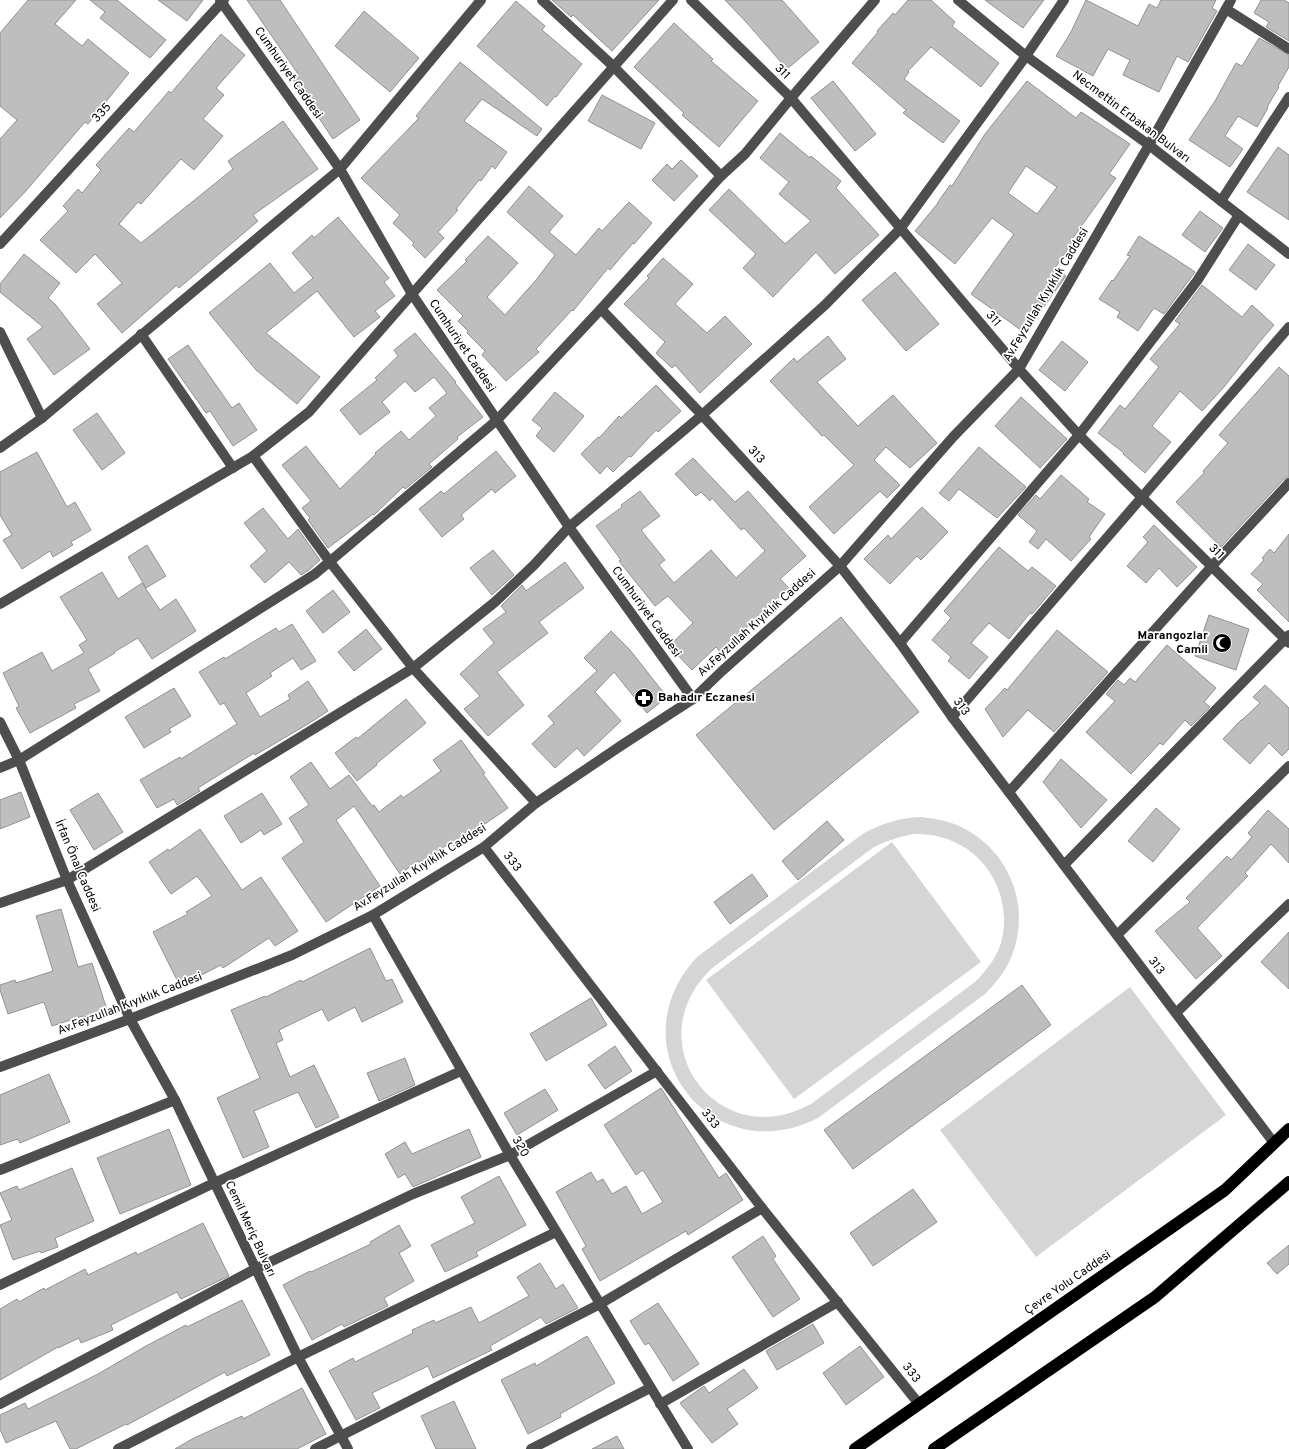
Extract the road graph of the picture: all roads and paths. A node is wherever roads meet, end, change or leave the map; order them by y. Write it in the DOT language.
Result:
graph roads {
  1 [pos="481,0"];
  2 [pos="542,0"];
  3 [pos="673,0"];
  4 [pos="691,0"];
  5 [pos="875,0"];
  6 [pos="958,0"];
  7 [pos="1064,0"];
  8 [pos="222,1"];
  9 [pos="1228,5"];
  10 [pos="1289,48"];
  11 [pos="1026,56"];
  12 [pos="613,66"];
  13 [pos="1289,97"];
  14 [pos="791,98"];
  15 [pos="1149,145"];
  16 [pos="340,169"];
  17 [pos="721,176"];
  18 [pos="1221,201"];
  19 [pos="1239,214"];
  20 [pos="900,229"];
  21 [pos="0,244"];
  22 [pos="1289,254"];
  23 [pos="412,294"];
  24 [pos="601,309"];
  25 [pos="1289,327"];
  26 [pos="0,332"];
  27 [pos="141,334"];
  28 [pos="1019,369"];
  29 [pos="702,415"];
  30 [pos="42,418"];
  31 [pos="497,420"];
  32 [pos="1079,435"];
  33 [pos="0,448"];
  34 [pos="253,456"];
  35 [pos="233,468"];
  36 [pos="1289,483"];
  37 [pos="1143,498"];
  38 [pos="569,527"];
  39 [pos="330,562"];
  40 [pos="840,566"];
  41 [pos="1212,566"];
  42 [pos="0,604"];
  43 [pos="1288,639"];
  44 [pos="900,643"];
  45 [pos="413,668"];
  46 [pos="693,699"];
  47 [pos="952,718"];
  48 [pos="0,722"];
  49 [pos="19,760"];
  50 [pos="1289,766"];
  51 [pos="0,768"];
  52 [pos="1009,792"];
  53 [pos="536,804"];
  54 [pos="484,847"];
  55 [pos="1064,865"];
  56 [pos="67,880"];
  57 [pos="0,903"];
  58 [pos="1289,904"];
  59 [pos="373,916"];
  60 [pos="1117,935"];
  61 [pos="1176,1013"];
  62 [pos="130,1019"];
  63 [pos="0,1067"];
  64 [pos="462,1071"];
  65 [pos="657,1071"];
  66 [pos="175,1100"];
  67 [pos="1289,1129"];
  68 [pos="1274,1143"];
  69 [pos="510,1155"];
  70 [pos="0,1170"];
  71 [pos="1289,1182"];
  72 [pos="214,1183"];
  73 [pos="762,1208"];
  74 [pos="556,1232"];
  75 [pos="255,1269"];
  76 [pos="0,1285"];
  77 [pos="838,1302"];
  78 [pos="600,1304"];
  79 [pos="298,1357"];
  80 [pos="650,1388"];
  81 [pos="0,1404"];
  82 [pos="660,1404"];
  83 [pos="919,1404"];
  84 [pos="341,1436"];
  85 [pos="118,1449"];
  86 [pos="315,1449"];
  87 [pos="348,1449"];
  88 [pos="531,1449"];
  89 [pos="688,1449"];
  90 [pos="854,1449"];
  91 [pos="934,1449"];
  1 -- 16 [label="street"];
  2 -- 12 [label="street"];
  3 -- 12 [label="street"];
  4 -- 14 [label="street, 311"];
  5 -- 14 [label="street"];
  6 -- 11 [label="street, Necmettin Erbakan Bulvarı"];
  7 -- 11 [label="street"];
  8 -- 16 [label="street, Cumhuriyet Caddesi"];
  8 -- 21 [label="street, 335"];
  9 -- 10 [label="street"];
  9 -- 15 [label="street, Av.Feyzullah Kıyıklık Caddesi"];
  11 -- 15 [label="street, Necmettin Erbakan Bulvarı"];
  11 -- 20 [label="street"];
  12 -- 17 [label="street"];
  12 -- 23 [label="street"];
  13 -- 18 [label="street"];
  14 -- 17 [label="street"];
  14 -- 20 [label="street, 311"];
  15 -- 18 [label="street, Necmettin Erbakan Bulvarı"];
  15 -- 28 [label="street, Av.Feyzullah Kıyıklık Caddesi"];
  16 -- 23 [label="street, Cumhuriyet Caddesi"];
  16 -- 27 [label="street"];
  17 -- 24 [label="street"];
  18 -- 19 [label="street, Necmettin Erbakan Bulvarı"];
  19 -- 22 [label="street, Necmettin Erbakan Bulvarı"];
  19 -- 32 [label="street"];
  20 -- 28 [label="street, 311"];
  20 -- 29 [label="street"];
  23 -- 31 [label="street, Cumhuriyet Caddesi"];
  23 -- 34 [label="street"];
  24 -- 29 [label="street, 313"];
  24 -- 31 [label="street"];
  25 -- 37 [label="street"];
  26 -- 30 [label="street"];
  27 -- 30 [label="street"];
  27 -- 35 [label="street"];
  28 -- 32 [label="street, 311"];
  28 -- 40 [label="street, Av.Feyzullah Kıyıklık Caddesi"];
  29 -- 38 [label="street"];
  29 -- 40 [label="street, 313"];
  30 -- 33 [label="street"];
  31 -- 38 [label="street, Cumhuriyet Caddesi"];
  31 -- 39 [label="street"];
  32 -- 37 [label="street, 311"];
  32 -- 44 [label="street"];
  34 -- 35 [label="street"];
  34 -- 39 [label="street"];
  35 -- 42 [label="street"];
  36 -- 41 [label="street"];
  37 -- 41 [label="street, 311"];
  37 -- 47 [label="street"];
  38 -- 45 [label="street"];
  38 -- 46 [label="street, Cumhuriyet Caddesi"];
  39 -- 45 [label="street"];
  39 -- 49 [label="street"];
  40 -- 44 [label="street, 313"];
  40 -- 46 [label="street, Av.Feyzullah Kıyıklık Caddesi"];
  41 -- 43 [label="street, 311"];
  41 -- 52 [label="street"];
  43 -- 55 [label="street"];
  44 -- 47 [label="street, 313"];
  45 -- 53 [label="street"];
  45 -- 56 [label="street"];
  46 -- 53 [label="street, Av.Feyzullah Kıyıklık Caddesi"];
  47 -- 52 [label="street, 313"];
  48 -- 49 [label="street, İrfan Önal Caddesi"];
  49 -- 51 [label="street"];
  49 -- 56 [label="street, İrfan Önal Caddesi"];
  50 -- 60 [label="street"];
  52 -- 55 [label="street, 313"];
  53 -- 54 [label="street, Av.Feyzullah Kıyıklık Caddesi"];
  54 -- 59 [label="street, Av.Feyzullah Kıyıklık Caddesi"];
  54 -- 65 [label="street, 333"];
  55 -- 60 [label="street, 313"];
  56 -- 57 [label="street"];
  56 -- 62 [label="street, İrfan Önal Caddesi"];
  58 -- 61 [label="street"];
  59 -- 62 [label="street, Av.Feyzullah Kıyıklık Caddesi"];
  59 -- 64 [label="street, 320"];
  60 -- 61 [label="street, 313"];
  61 -- 68 [label="street, 313"];
  62 -- 63 [label="street, Av.Feyzullah Kıyıklık Caddesi"];
  62 -- 66 [label="street, Cemil Meriç Bulvarı"];
  64 -- 69 [label="street, 320"];
  64 -- 72 [label="street"];
  65 -- 69 [label="street"];
  65 -- 73 [label="street, 333"];
  66 -- 70 [label="street"];
  66 -- 72 [label="street, Cemil Meriç Bulvarı"];
  67 -- 68 [label="highway, Çevre Yolu Caddesi"];
  68 -- 83 [label="highway, Çevre Yolu Caddesi"];
  69 -- 74 [label="street, 320"];
  69 -- 75 [label="street"];
  71 -- 91 [label="highway"];
  72 -- 75 [label="street, Cemil Meriç Bulvarı"];
  72 -- 76 [label="street"];
  73 -- 77 [label="street, 333"];
  73 -- 78 [label="street"];
  74 -- 78 [label="street, 320"];
  74 -- 79 [label="street"];
  75 -- 79 [label="street, Cemil Meriç Bulvarı"];
  75 -- 81 [label="street"];
  77 -- 82 [label="street"];
  77 -- 83 [label="street, 333"];
  78 -- 80 [label="street, 320"];
  78 -- 84 [label="street"];
  79 -- 84 [label="street, Cemil Meriç Bulvarı"];
  79 -- 85 [label="street"];
  80 -- 82 [label="street, 320"];
  80 -- 88 [label="street"];
  82 -- 89 [label="street"];
  83 -- 90 [label="highway, Çevre Yolu Caddesi"];
  84 -- 86 [label="street"];
  84 -- 87 [label="street, Cemil Meriç Bulvarı"];
}
